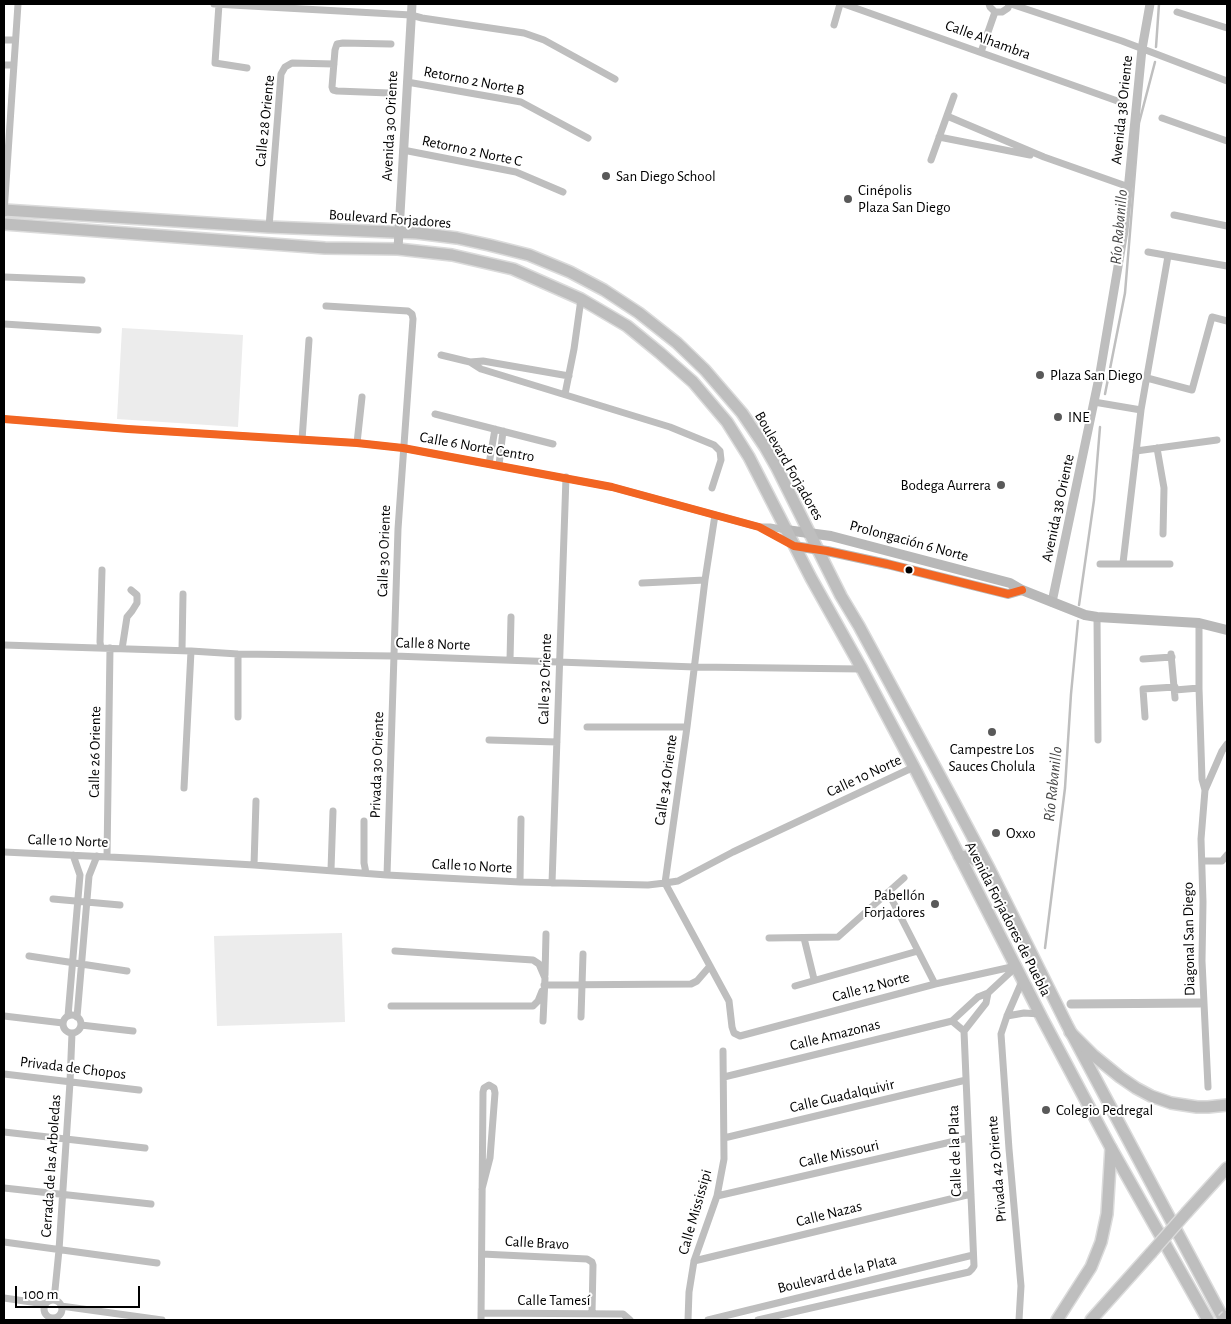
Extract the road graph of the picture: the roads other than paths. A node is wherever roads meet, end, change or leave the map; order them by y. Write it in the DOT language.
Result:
graph roads {
  1 [pos="18,4"];
  2 [pos="214,4"];
  3 [pos="219,4"];
  4 [pos="412,4"];
  5 [pos="840,4"];
  6 [pos="844,4"];
  7 [pos="989,4"];
  8 [pos="1010,4"];
  9 [pos="1150,4"];
  10 [pos="280,6"];
  11 [pos="995,12"];
  12 [pos="1177,12"];
  13 [pos="411,15"];
  14 [pos="834,25"];
  15 [pos="1227,28"];
  16 [pos="4,40"];
  17 [pos="15,40"];
  18 [pos="391,44"];
  19 [pos="1142,49"];
  20 [pos="981,52"];
  21 [pos="4,64"];
  22 [pos="334,64"];
  23 [pos="14,66"];
  24 [pos="247,68"];
  25 [pos="616,80"];
  26 [pos="1227,80"];
  27 [pos="406,82"];
  28 [pos="389,92"];
  29 [pos="954,96"];
  30 [pos="1123,103"];
  31 [pos="947,116"];
  32 [pos="1162,118"];
  33 [pos="939,137"];
  34 [pos="588,138"];
  35 [pos="1227,141"];
  36 [pos="403,150"];
  37 [pos="1044,157"];
  38 [pos="931,160"];
  39 [pos="1129,187"];
  40 [pos="563,192"];
  41 [pos="4,210"];
  42 [pos="4,215"];
  43 [pos="1174,215"];
  44 [pos="4,224"];
  45 [pos="1227,226"];
  46 [pos="269,227"];
  47 [pos="398,233"];
  48 [pos="398,249"];
  49 [pos="1148,252"];
  50 [pos="1168,256"];
  51 [pos="1227,266"];
  52 [pos="4,277"];
  53 [pos="82,280"];
  54 [pos="581,298"];
  55 [pos="326,306"];
  56 [pos="1227,321"];
  57 [pos="4,324"];
  58 [pos="98,330"];
  59 [pos="309,340"];
  60 [pos="441,355"];
  61 [pos="470,362"];
  62 [pos="512,366"];
  63 [pos="569,376"];
  64 [pos="509,378"];
  65 [pos="1146,378"];
  66 [pos="565,394"];
  67 [pos="362,397"];
  68 [pos="1094,402"];
  69 [pos="1141,410"];
  70 [pos="435,414"];
  71 [pos="4,419"];
  72 [pos="495,429"];
  73 [pos="503,431"];
  74 [pos="302,440"];
  75 [pos="1217,440"];
  76 [pos="356,443"];
  77 [pos="554,444"];
  78 [pos="403,448"];
  79 [pos="1157,448"];
  80 [pos="1136,451"];
  81 [pos="489,464"];
  82 [pos="499,465"];
  83 [pos="566,477"];
  84 [pos="712,488"];
  85 [pos="715,515"];
  86 [pos="759,527"];
  87 [pos="786,530"];
  88 [pos="810,533"];
  89 [pos="1163,534"];
  90 [pos="794,546"];
  91 [pos="817,549"];
  92 [pos="1100,564"];
  93 [pos="1123,564"];
  94 [pos="1170,564"];
  95 [pos="102,570"];
  96 [pos="705,580"];
  97 [pos="642,582"];
  98 [pos="131,590"];
  99 [pos="1022,590"];
  100 [pos="183,594"];
  101 [pos="1052,602"];
  102 [pos="510,616"];
  103 [pos="1097,617"];
  104 [pos="1199,623"];
  105 [pos="1227,630"];
  106 [pos="4,645"];
  107 [pos="101,648"];
  108 [pos="110,648"];
  109 [pos="122,649"];
  110 [pos="182,650"];
  111 [pos="191,651"];
  112 [pos="238,654"];
  113 [pos="394,656"];
  114 [pos="1143,658"];
  115 [pos="510,660"];
  116 [pos="560,663"];
  117 [pos="695,667"];
  118 [pos="862,669"];
  119 [pos="1199,688"];
  120 [pos="1175,692"];
  121 [pos="238,717"];
  122 [pos="1145,717"];
  123 [pos="587,727"];
  124 [pos="687,727"];
  125 [pos="489,740"];
  126 [pos="1098,740"];
  127 [pos="557,742"];
  128 [pos="1227,744"];
  129 [pos="914,768"];
  130 [pos="184,788"];
  131 [pos="1205,790"];
  132 [pos="256,801"];
  133 [pos="333,811"];
  134 [pos="521,818"];
  135 [pos="364,821"];
  136 [pos="4,852"];
  137 [pos="73,855"];
  138 [pos="1227,855"];
  139 [pos="97,856"];
  140 [pos="959,856"];
  141 [pos="107,857"];
  142 [pos="1202,861"];
  143 [pos="1225,863"];
  144 [pos="254,865"];
  145 [pos="989,868"];
  146 [pos="331,870"];
  147 [pos="366,873"];
  148 [pos="387,875"];
  149 [pos="904,878"];
  150 [pos="520,882"];
  151 [pos="552,882"];
  152 [pos="665,883"];
  153 [pos="888,892"];
  154 [pos="53,899"];
  155 [pos="78,901"];
  156 [pos="86,902"];
  157 [pos="120,905"];
  158 [pos="546,934"];
  159 [pos="769,938"];
  160 [pos="804,938"];
  161 [pos="918,950"];
  162 [pos="395,951"];
  163 [pos="583,954"];
  164 [pos="29,956"];
  165 [pos="73,963"];
  166 [pos="81,964"];
  167 [pos="710,966"];
  168 [pos="1016,966"];
  169 [pos="127,970"];
  170 [pos="814,979"];
  171 [pos="1023,979"];
  172 [pos="544,981"];
  173 [pos="935,984"];
  174 [pos="582,985"];
  175 [pos="794,986"];
  176 [pos="988,993"];
  177 [pos="391,1006"];
  178 [pos="1040,1014"];
  179 [pos="4,1016"];
  180 [pos="68,1016"];
  181 [pos="77,1016"];
  182 [pos="1007,1016"];
  183 [pos="581,1017"];
  184 [pos="543,1021"];
  185 [pos="952,1021"];
  186 [pos="63,1023"];
  187 [pos="81,1025"];
  188 [pos="964,1031"];
  189 [pos="133,1032"];
  190 [pos="1070,1032"];
  191 [pos="72,1033"];
  192 [pos="723,1051"];
  193 [pos="4,1074"];
  194 [pos="724,1077"];
  195 [pos="966,1080"];
  196 [pos="70,1082"];
  197 [pos="1208,1087"];
  198 [pos="139,1090"];
  199 [pos="1227,1105"];
  200 [pos="4,1132"];
  201 [pos="724,1138"];
  202 [pos="968,1138"];
  203 [pos="66,1139"];
  204 [pos="145,1148"];
  205 [pos="1111,1148"];
  206 [pos="1227,1168"];
  207 [pos="4,1188"];
  208 [pos="482,1188"];
  209 [pos="63,1194"];
  210 [pos="970,1194"];
  211 [pos="717,1196"];
  212 [pos="151,1204"];
  213 [pos="4,1242"];
  214 [pos="59,1250"];
  215 [pos="482,1254"];
  216 [pos="973,1255"];
  217 [pos="694,1260"];
  218 [pos="157,1263"];
  219 [pos="972,1269"];
  220 [pos="4,1298"];
  221 [pos="54,1300"];
  222 [pos="45,1304"];
  223 [pos="62,1306"];
  224 [pos="592,1314"];
  225 [pos="1227,1316"];
  226 [pos="481,1317"];
  227 [pos="628,1319"];
  228 [pos="162,1320"];
  229 [pos="688,1320"];
  230 [pos="708,1320"];
  231 [pos="758,1320"];
  232 [pos="1019,1320"];
  233 [pos="1057,1320"];
  234 [pos="1091,1320"];
  235 [pos="1208,1320"];
  236 [pos="1224,1320"];
  1 -- 17 [label="street"];
  2 -- 3 [label="street"];
  3 -- 10 [label="street"];
  3 -- 24 [label="street"];
  4 -- 13 [label="street, Avenida 30 Oriente"];
  5 -- 14 [label="street"];
  6 -- 20 [label="street, Calle Alhambra"];
  7 -- 11 [label="street"];
  8 -- 11 [label="street"];
  8 -- 19 [label="street"];
  9 -- 19 [label="street, Avenida 38 Oriente"];
  10 -- 13 [label="street"];
  11 -- 20 [label="street"];
  12 -- 15 [label="street"];
  13 -- 25 [label="street"];
  13 -- 27 [label="street, Avenida 30 Oriente"];
  16 -- 17 [label="street"];
  17 -- 23 [label="street"];
  18 -- 22 [label="street"];
  19 -- 26 [label="street"];
  19 -- 39 [label="street, Avenida 38 Oriente"];
  20 -- 30 [label="street, Calle Alhambra"];
  21 -- 23 [label="street"];
  22 -- 28 [label="street"];
  22 -- 46 [label="street, Calle 28 Oriente"];
  23 -- 41 [label="street"];
  27 -- 34 [label="street, Retorno 2 Norte B"];
  27 -- 36 [label="street, Avenida 30 Oriente"];
  29 -- 31 [label="street"];
  31 -- 33 [label="street"];
  31 -- 37 [label="street"];
  32 -- 35 [label="street"];
  33 -- 37 [label="street"];
  33 -- 38 [label="street"];
  36 -- 40 [label="street, Retorno 2 Norte C"];
  36 -- 47 [label="street, Avenida 30 Oriente"];
  37 -- 39 [label="street"];
  39 -- 68 [label="street, Avenida 38 Oriente"];
  41 -- 42 [label="street"];
  41 -- 46 [label="main road, Boulevard Forjadores"];
  43 -- 45 [label="street"];
  44 -- 48 [label="main road, Boulevard Forjadores"];
  46 -- 47 [label="main road, Boulevard Forjadores"];
  47 -- 48 [label="street, Avenida 30 Oriente"];
  47 -- 88 [label="main road, Boulevard Forjadores"];
  48 -- 54 [label="main road, Boulevard Forjadores"];
  49 -- 50 [label="street"];
  50 -- 51 [label="street"];
  50 -- 65 [label="street"];
  52 -- 53 [label="street"];
  54 -- 63 [label="street"];
  54 -- 87 [label="main road, Boulevard Forjadores"];
  55 -- 78 [label="street"];
  56 -- 65 [label="street"];
  57 -- 58 [label="street"];
  59 -- 74 [label="street"];
  60 -- 61 [label="street"];
  61 -- 62 [label="street"];
  61 -- 64 [label="street"];
  62 -- 63 [label="street"];
  62 -- 64 [label="street"];
  63 -- 66 [label="street"];
  64 -- 66 [label="street"];
  65 -- 69 [label="street"];
  66 -- 84 [label="street"];
  67 -- 76 [label="street"];
  68 -- 69 [label="street"];
  68 -- 101 [label="street, Avenida 38 Oriente"];
  69 -- 80 [label="street"];
  70 -- 72 [label="street"];
  71 -- 74 [label="street, Calle 6 Norte Centro"];
  72 -- 73 [label="street"];
  72 -- 81 [label="street"];
  73 -- 77 [label="street"];
  73 -- 82 [label="street"];
  74 -- 76 [label="street, Calle 6 Norte Centro"];
  75 -- 79 [label="street"];
  76 -- 78 [label="street, Calle 6 Norte Centro"];
  78 -- 81 [label="street, Calle 6 Norte Centro"];
  78 -- 113 [label="street, Calle 30 Oriente"];
  79 -- 80 [label="street"];
  79 -- 89 [label="street"];
  80 -- 93 [label="street"];
  81 -- 82 [label="street, Calle 6 Norte Centro"];
  82 -- 83 [label="street, Calle 6 Norte Centro"];
  83 -- 85 [label="street, Calle 6 Norte Centro"];
  83 -- 116 [label="street, Calle 32 Oriente"];
  85 -- 86 [label="street, Calle 6 Norte Centro"];
  85 -- 96 [label="street, Calle 34 Oriente"];
  86 -- 87 [label="street, Calle 6 Norte Centro"];
  86 -- 90 [label="street, Calle 6 Norte Centro"];
  87 -- 88 [label="main road, Prolongación 6 Norte"];
  87 -- 90 [label="main road, Avenida Forjadores de Puebla"];
  88 -- 91 [label="main road, Boulevard Forjadores"];
  88 -- 99 [label="main road, Prolongación 6 Norte"];
  90 -- 91 [label="main road, Prolongación 6 Norte"];
  90 -- 118 [label="main road, Avenida Forjadores de Puebla"];
  91 -- 99 [label="main road, Prolongación 6 Norte"];
  91 -- 145 [label="main road, Avenida Forjadores de Puebla"];
  92 -- 93 [label="street"];
  93 -- 94 [label="street"];
  95 -- 107 [label="street"];
  96 -- 97 [label="street"];
  96 -- 117 [label="street, Calle 34 Oriente"];
  98 -- 109 [label="street"];
  99 -- 101 [label="main road, Prolongación 6 Norte"];
  100 -- 110 [label="street"];
  101 -- 103 [label="main road, Prolongación 6 Norte"];
  102 -- 115 [label="street"];
  103 -- 104 [label="main road, Prolongación 6 Norte"];
  103 -- 126 [label="street"];
  104 -- 105 [label="main road, Prolongación 6 Norte"];
  104 -- 119 [label="street, Diagonal San Diego"];
  106 -- 107 [label="street, Calle 8 Norte"];
  107 -- 108 [label="street, Calle 8 Norte"];
  108 -- 109 [label="street, Calle 8 Norte"];
  108 -- 141 [label="street, Calle 26 Oriente"];
  109 -- 110 [label="street, Calle 8 Norte"];
  110 -- 111 [label="street, Calle 8 Norte"];
  111 -- 112 [label="street, Calle 8 Norte"];
  111 -- 130 [label="street"];
  112 -- 113 [label="street, Calle 8 Norte"];
  112 -- 121 [label="street"];
  113 -- 115 [label="street, Calle 8 Norte"];
  113 -- 148 [label="street, Privada 30 Oriente"];
  114 -- 120 [label="street"];
  115 -- 116 [label="street, Calle 8 Norte"];
  116 -- 117 [label="street, Calle 8 Norte"];
  116 -- 127 [label="street, Calle 32 Oriente"];
  117 -- 118 [label="street, Calle 8 Norte"];
  117 -- 124 [label="street, Calle 34 Oriente"];
  118 -- 129 [label="main road, Avenida Forjadores de Puebla"];
  119 -- 120 [label="street"];
  119 -- 131 [label="street, Diagonal San Diego"];
  120 -- 122 [label="street"];
  123 -- 124 [label="street"];
  124 -- 152 [label="street, Calle 34 Oriente"];
  125 -- 127 [label="street"];
  127 -- 151 [label="street, Calle 32 Oriente"];
  128 -- 131 [label="street, Diagonal San Diego"];
  129 -- 140 [label="main road, Avenida Forjadores de Puebla"];
  129 -- 152 [label="street, Calle 10 Norte"];
  131 -- 142 [label="street, Diagonal San Diego"];
  132 -- 144 [label="street"];
  133 -- 146 [label="street"];
  134 -- 150 [label="street"];
  135 -- 147 [label="street"];
  136 -- 137 [label="street, Calle 10 Norte"];
  137 -- 139 [label="street, Calle 10 Norte"];
  137 -- 155 [label="street"];
  138 -- 143 [label="street"];
  139 -- 141 [label="street, Calle 10 Norte"];
  139 -- 156 [label="street"];
  140 -- 145 [label="main road"];
  140 -- 168 [label="main road, Avenida Forjadores de Puebla"];
  141 -- 144 [label="street, Calle 10 Norte"];
  142 -- 143 [label="street"];
  142 -- 197 [label="street, Diagonal San Diego"];
  144 -- 146 [label="street, Calle 10 Norte"];
  145 -- 190 [label="main road, Avenida Forjadores de Puebla"];
  146 -- 147 [label="street, Calle 10 Norte"];
  147 -- 148 [label="street, Calle 10 Norte"];
  148 -- 150 [label="street, Calle 10 Norte"];
  149 -- 153 [label="street"];
  150 -- 151 [label="street, Calle 10 Norte"];
  151 -- 152 [label="street, Calle 10 Norte"];
  152 -- 167 [label="street"];
  153 -- 160 [label="street"];
  153 -- 161 [label="street"];
  154 -- 155 [label="street"];
  155 -- 156 [label="street"];
  155 -- 165 [label="street"];
  156 -- 157 [label="street"];
  156 -- 166 [label="street"];
  158 -- 172 [label="street"];
  159 -- 160 [label="street"];
  160 -- 170 [label="street"];
  161 -- 170 [label="street"];
  161 -- 173 [label="street"];
  162 -- 172 [label="street"];
  163 -- 174 [label="street"];
  164 -- 165 [label="street"];
  165 -- 166 [label="street"];
  165 -- 180 [label="street"];
  166 -- 169 [label="street"];
  166 -- 181 [label="street"];
  167 -- 173 [label="street, Calle 12 Norte"];
  167 -- 174 [label="street"];
  168 -- 171 [label="main road, Avenida Forjadores de Puebla"];
  168 -- 173 [label="street, Calle 12 Norte"];
  168 -- 176 [label="street"];
  170 -- 175 [label="street"];
  171 -- 178 [label="main road, Avenida Forjadores de Puebla"];
  171 -- 182 [label="street, Privada 42 Oriente"];
  172 -- 174 [label="street"];
  172 -- 177 [label="street"];
  172 -- 184 [label="street"];
  174 -- 183 [label="street"];
  176 -- 185 [label="street"];
  176 -- 188 [label="street"];
  178 -- 182 [label="street"];
  178 -- 205 [label="main road, Avenida Forjadores de Puebla"];
  179 -- 186 [label="street"];
  180 -- 181 [label="street"];
  180 -- 186 [label="street"];
  181 -- 187 [label="street"];
  182 -- 232 [label="street, Privada 42 Oriente"];
  185 -- 188 [label="street"];
  185 -- 194 [label="street, Calle Amazonas"];
  186 -- 191 [label="street"];
  187 -- 189 [label="street"];
  187 -- 191 [label="street"];
  188 -- 195 [label="street, Calle de la Plata"];
  190 -- 199 [label="main road"];
  190 -- 236 [label="main road, Avenida Forjadores de Puebla"];
  191 -- 196 [label="street, Cerrada de las Arboledas"];
  192 -- 194 [label="street, Calle Mississipi"];
  193 -- 196 [label="street, Privada de Chopos"];
  194 -- 201 [label="street, Calle Mississipi"];
  195 -- 201 [label="street, Calle Guadalquivir"];
  195 -- 202 [label="street, Calle de la Plata"];
  196 -- 198 [label="street, Privada de Chopos"];
  196 -- 203 [label="street, Cerrada de las Arboledas"];
  200 -- 203 [label="street"];
  201 -- 211 [label="street, Calle Mississipi"];
  202 -- 210 [label="street, Calle de la Plata"];
  202 -- 211 [label="street, Calle Missouri"];
  203 -- 204 [label="street"];
  203 -- 209 [label="street, Cerrada de las Arboledas"];
  205 -- 233 [label="main road"];
  205 -- 235 [label="main road, Avenida Forjadores de Puebla"];
  206 -- 234 [label="main road, bridge"];
  207 -- 209 [label="street"];
  208 -- 208 [label="street"];
  208 -- 215 [label="street"];
  209 -- 212 [label="street"];
  209 -- 214 [label="street, Cerrada de las Arboledas"];
  210 -- 216 [label="street, Calle de la Plata"];
  210 -- 217 [label="street, Calle Nazas"];
  211 -- 217 [label="street, Calle Mississipi"];
  213 -- 214 [label="street"];
  214 -- 218 [label="street"];
  214 -- 221 [label="street, Cerrada de las Arboledas"];
  215 -- 224 [label="street, Calle Bravo"];
  215 -- 226 [label="street"];
  216 -- 219 [label="street, Calle de la Plata"];
  216 -- 230 [label="street, Boulevard de la Plata"];
  217 -- 229 [label="street, Calle Mississipi"];
  219 -- 231 [label="street, Boulevard de la Plata"];
  220 -- 222 [label="street"];
  221 -- 222 [label="street"];
  221 -- 223 [label="street"];
  222 -- 223 [label="street"];
  223 -- 228 [label="street"];
  224 -- 226 [label="street, Calle Tamesí"];
  224 -- 227 [label="street, Calle Tamesí"];
  225 -- 236 [label="main road, bridge"];
}
